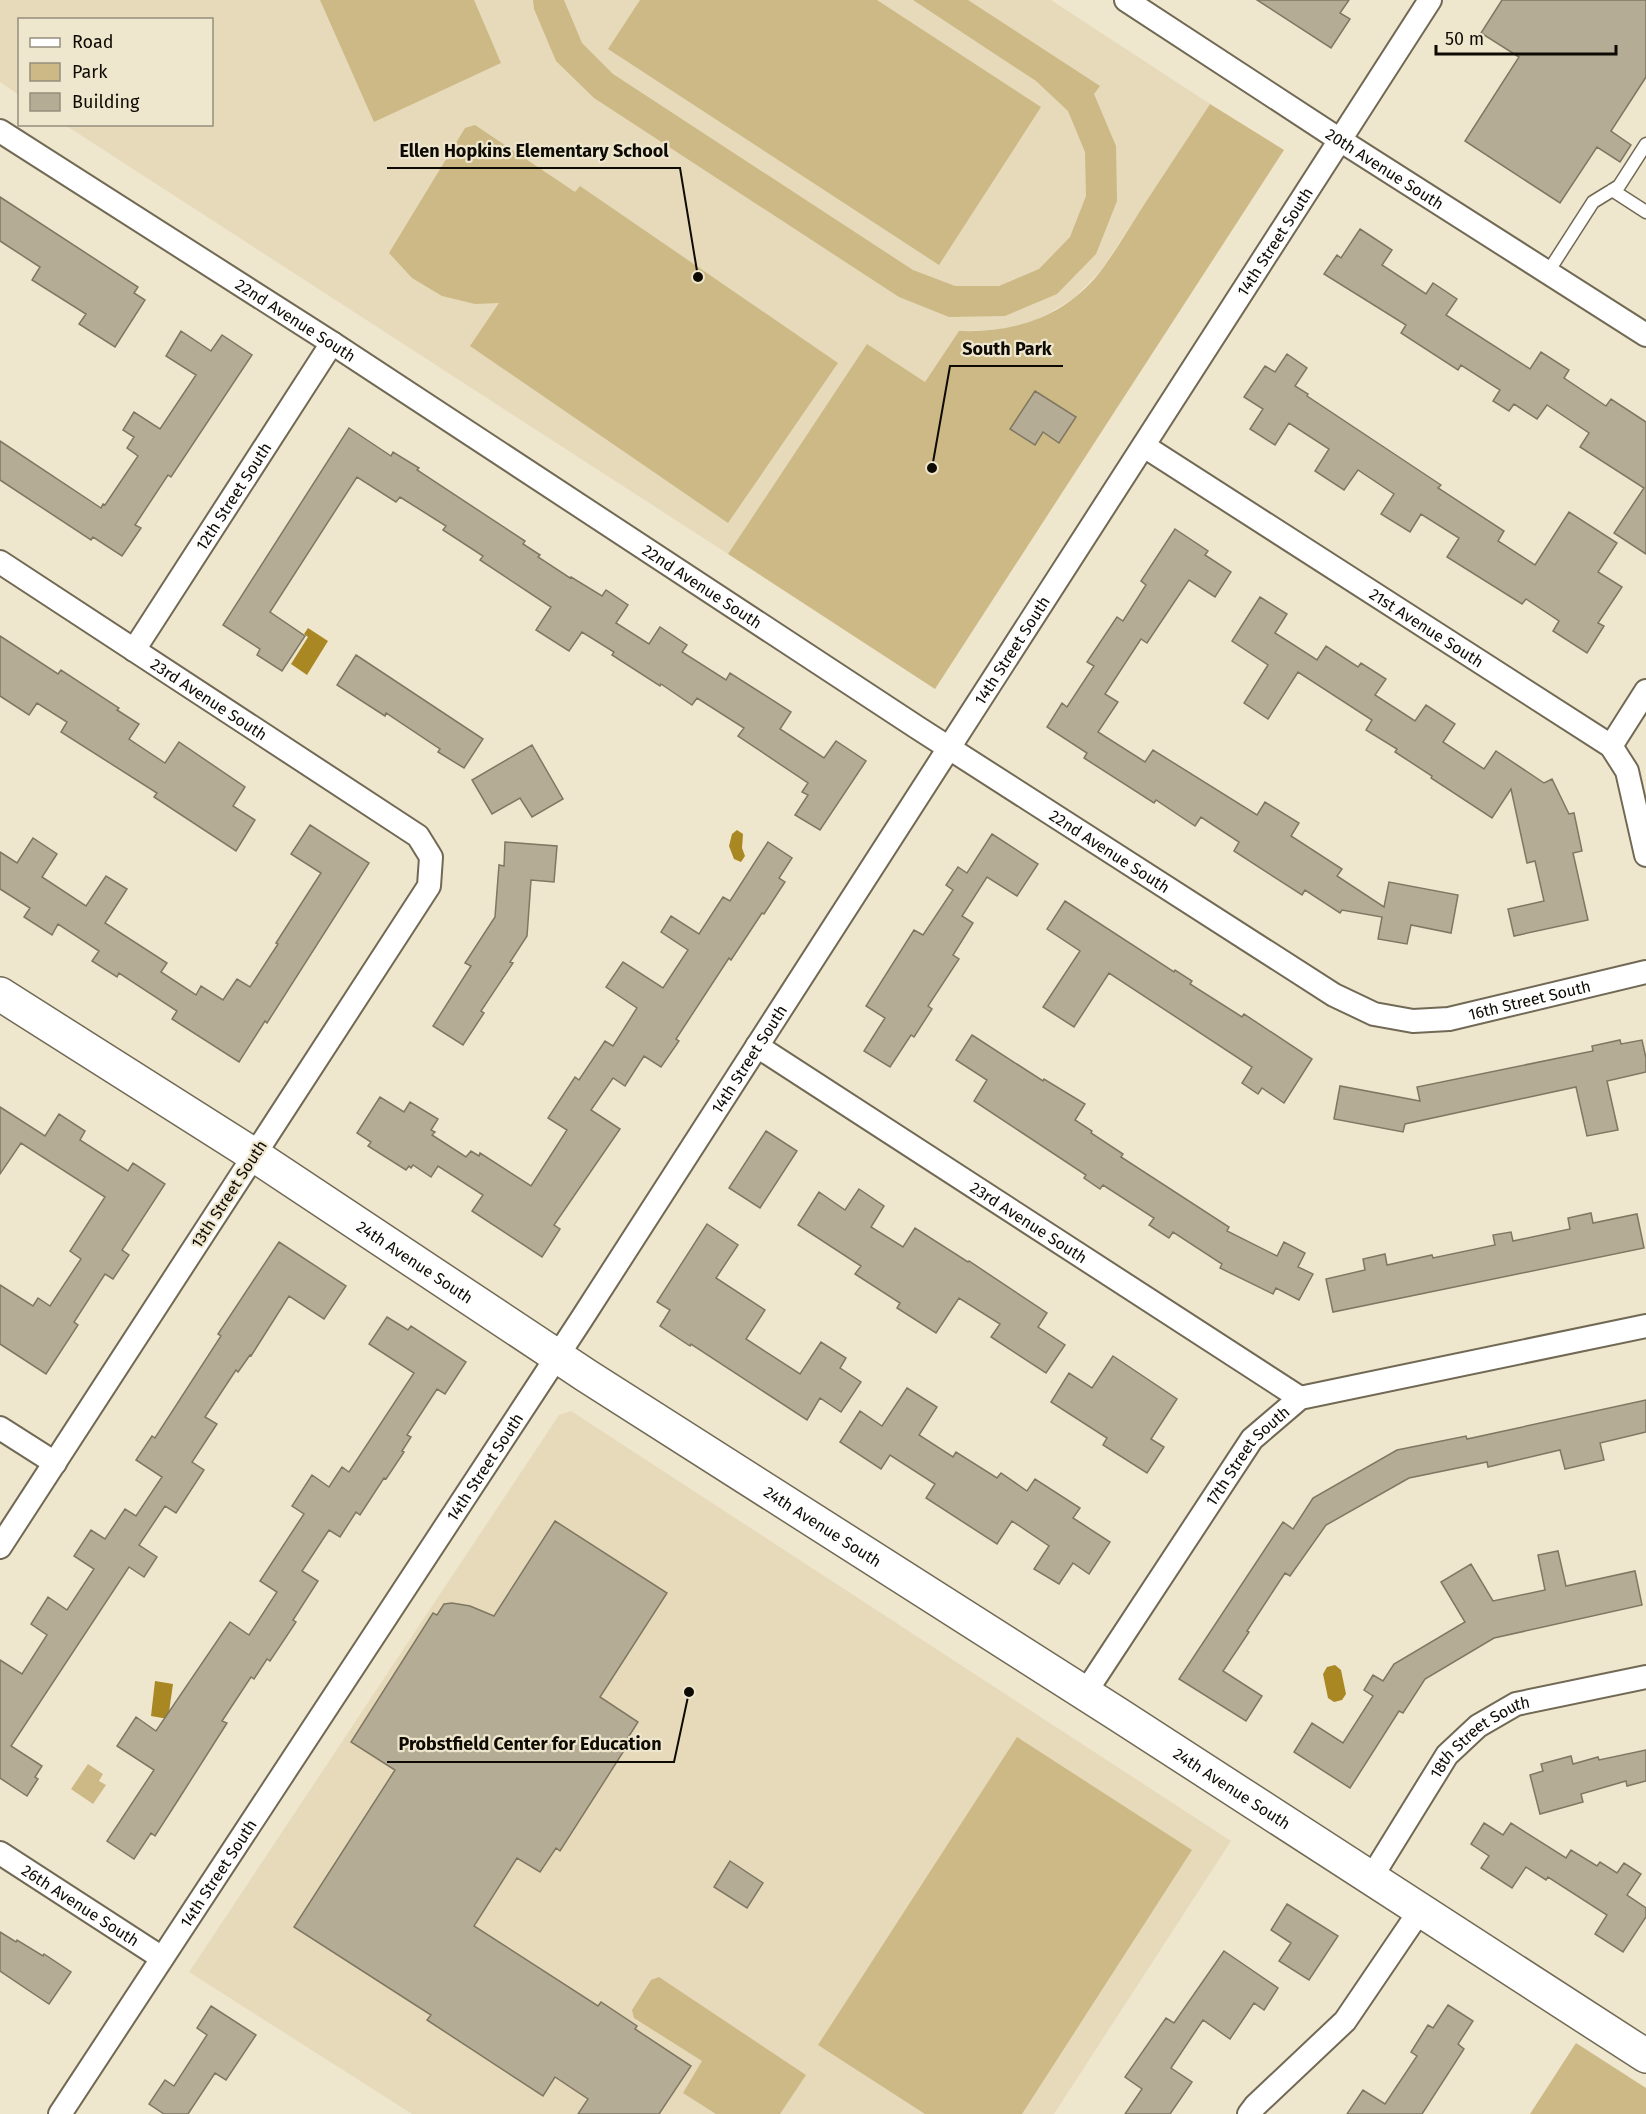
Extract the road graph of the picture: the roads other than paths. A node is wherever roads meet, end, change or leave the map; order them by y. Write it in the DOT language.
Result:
graph roads {
  1 [pos="1126,0"];
  2 [pos="1430,0"];
  3 [pos="0,131"];
  4 [pos="1340,140"];
  5 [pos="1646,144"];
  6 [pos="1612,190"];
  7 [pos="1646,212"];
  8 [pos="1548,272"];
  9 [pos="1646,335"];
  10 [pos="332,343"];
  11 [pos="1144,446"];
  12 [pos="0,562"];
  13 [pos="134,650"];
  14 [pos="1646,691"];
  15 [pos="1611,746"];
  16 [pos="949,748"];
  17 [pos="418,836"];
  18 [pos="1646,855"];
  19 [pos="1646,972"];
  20 [pos="0,994"];
  21 [pos="1413,1022"];
  22 [pos="757,1046"];
  23 [pos="254,1155"];
  24 [pos="1646,1326"];
  25 [pos="557,1356"];
  26 [pos="1300,1398"];
  27 [pos="0,1428"];
  28 [pos="55,1463"];
  29 [pos="0,1547"];
  30 [pos="1646,1677"];
  31 [pos="1085,1693"];
  32 [pos="0,1853"];
  33 [pos="1371,1878"];
  34 [pos="1421,1909"];
  35 [pos="162,1958"];
  36 [pos="1646,2056"];
  37 [pos="60,2114"];
  38 [pos="1249,2114"];
  1 -- 4 [label="street, 20th Avenue South"];
  2 -- 4 [label="street, 14th Street South"];
  3 -- 10 [label="street, 22nd Avenue South"];
  4 -- 8 [label="street, 20th Avenue South"];
  4 -- 11 [label="street, 14th Street South"];
  5 -- 6 [label="lane"];
  6 -- 7 [label="lane"];
  6 -- 8 [label="lane"];
  8 -- 9 [label="street, 20th Avenue South"];
  10 -- 13 [label="street, 12th Street South"];
  10 -- 16 [label="street, 22nd Avenue South"];
  11 -- 15 [label="street, 21st Avenue South"];
  11 -- 16 [label="street, 14th Street South"];
  12 -- 13 [label="street, 23rd Avenue South"];
  13 -- 17 [label="street, 23rd Avenue South"];
  14 -- 15 [label="street"];
  15 -- 18 [label="street, 21st Avenue South"];
  16 -- 21 [label="street, 22nd Avenue South"];
  16 -- 22 [label="street, 14th Street South"];
  17 -- 23 [label="street, 13th Street South"];
  19 -- 21 [label="street, 16th Street South"];
  20 -- 23 [label="street, 24th Avenue South"];
  22 -- 25 [label="street, 14th Street South"];
  22 -- 26 [label="street, 23rd Avenue South"];
  23 -- 25 [label="street, 24th Avenue South"];
  23 -- 28 [label="street, 13th Street South"];
  24 -- 26 [label="street, 17th Street South"];
  25 -- 31 [label="street, 24th Avenue South"];
  25 -- 35 [label="street, 14th Street South"];
  26 -- 31 [label="street, 17th Street South"];
  27 -- 28 [label="street"];
  28 -- 29 [label="street, 13th Street South"];
  30 -- 33 [label="street, 18th Street South"];
  31 -- 33 [label="street, 24th Avenue South"];
  32 -- 35 [label="street, 26th Avenue South"];
  33 -- 34 [label="street, 24th Avenue South"];
  34 -- 36 [label="street, 24th Avenue South"];
  34 -- 38 [label="street"];
  35 -- 37 [label="street, 14th Street South"];
}
